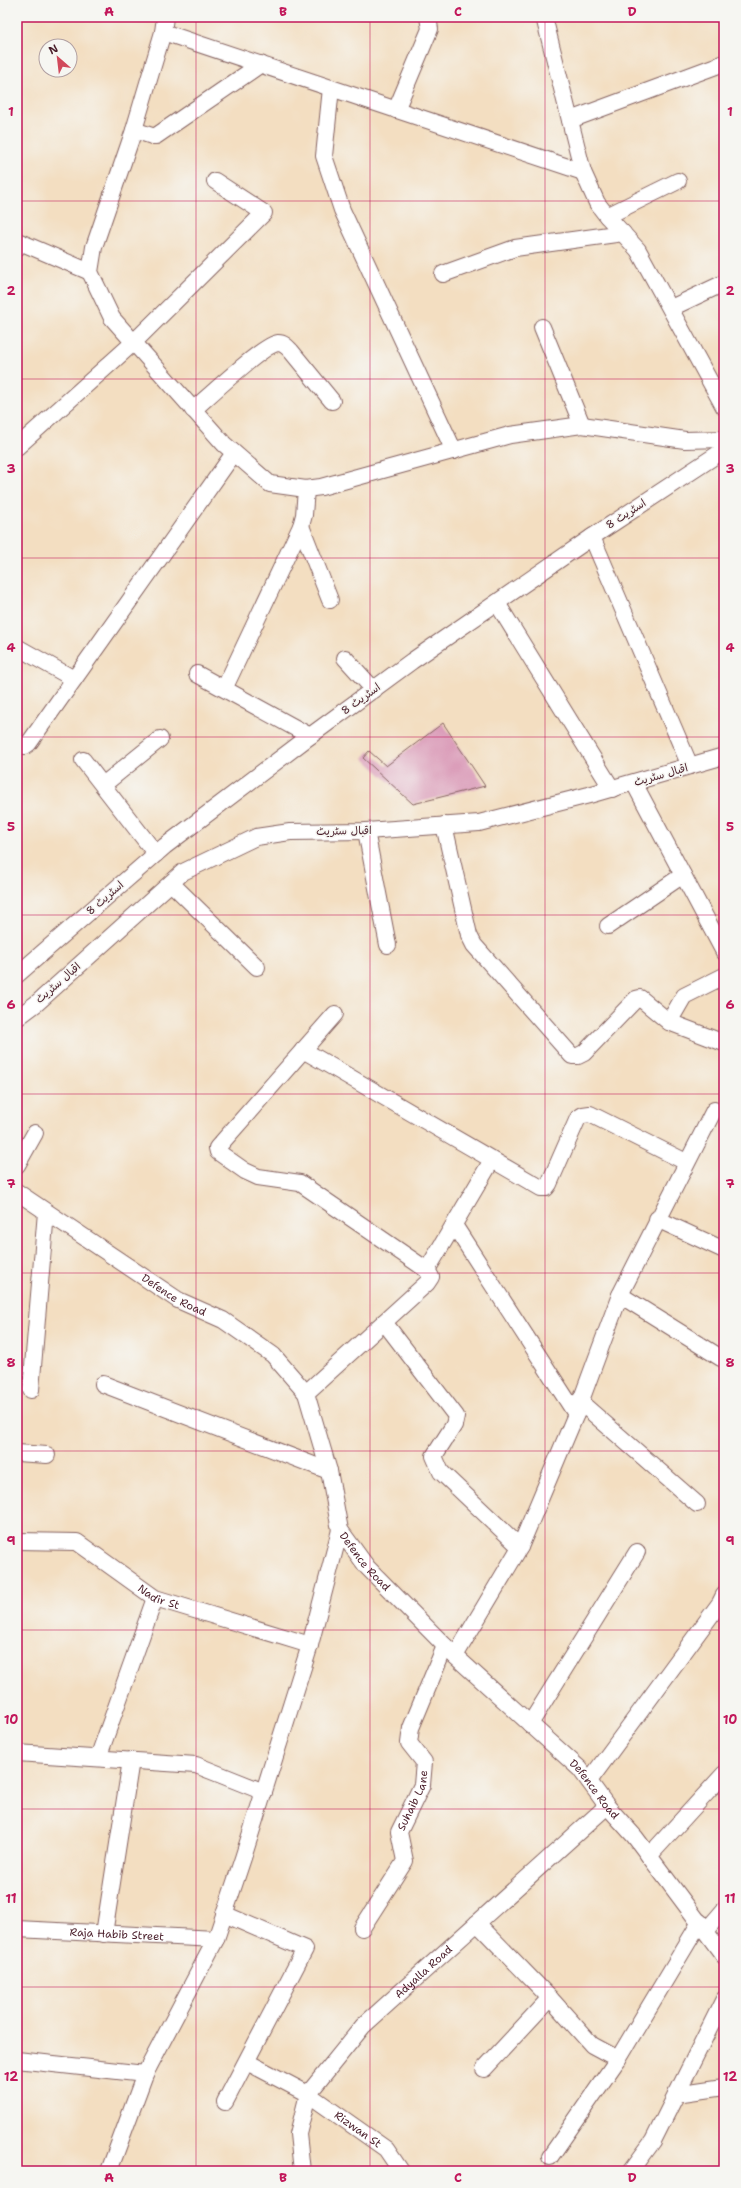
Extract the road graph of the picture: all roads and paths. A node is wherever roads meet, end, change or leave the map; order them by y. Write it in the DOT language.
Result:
graph roads {
  1 [pos="428,17"];
  2 [pos="544,17"];
  3 [pos="164,24"];
  4 [pos="724,63"];
  5 [pos="261,64"];
  6 [pos="331,88"];
  7 [pos="396,110"];
  8 [pos="570,120"];
  9 [pos="134,130"];
  10 [pos="583,172"];
  11 [pos="678,181"];
  12 [pos="214,182"];
  13 [pos="606,216"];
  14 [pos="623,233"];
  15 [pos="18,244"];
  16 [pos="90,272"];
  17 [pos="443,274"];
  18 [pos="724,283"];
  19 [pos="671,308"];
  20 [pos="542,327"];
  21 [pos="133,343"];
  22 [pos="332,401"];
  23 [pos="724,407"];
  24 [pos="193,410"];
  25 [pos="582,425"];
  26 [pos="724,439"];
  27 [pos="17,447"];
  28 [pos="724,450"];
  29 [pos="454,451"];
  30 [pos="234,453"];
  31 [pos="306,489"];
  32 [pos="301,526"];
  33 [pos="592,537"];
  34 [pos="330,600"];
  35 [pos="497,603"];
  36 [pos="17,647"];
  37 [pos="346,658"];
  38 [pos="198,674"];
  39 [pos="74,679"];
  40 [pos="224,687"];
  41 [pos="374,690"];
  42 [pos="310,736"];
  43 [pos="160,739"];
  44 [pos="17,743"];
  45 [pos="724,756"];
  46 [pos="83,760"];
  47 [pos="690,766"];
  48 [pos="634,783"];
  49 [pos="103,785"];
  50 [pos="612,789"];
  51 [pos="444,825"];
  52 [pos="366,831"];
  53 [pos="156,854"];
  54 [pos="683,875"];
  55 [pos="170,883"];
  56 [pos="608,926"];
  57 [pos="388,946"];
  58 [pos="724,952"];
  59 [pos="257,967"];
  60 [pos="17,975"];
  61 [pos="724,976"];
  62 [pos="335,1014"];
  63 [pos="17,1018"];
  64 [pos="669,1022"];
  65 [pos="724,1043"];
  66 [pos="303,1050"];
  67 [pos="714,1110"];
  68 [pos="35,1133"];
  69 [pos="492,1160"];
  70 [pos="686,1162"];
  71 [pos="17,1165"];
  72 [pos="17,1192"];
  73 [pos="46,1212"];
  74 [pos="657,1219"];
  75 [pos="454,1225"];
  76 [pos="724,1250"];
  77 [pos="427,1270"];
  78 [pos="620,1295"];
  79 [pos="384,1322"];
  80 [pos="721,1358"];
  81 [pos="103,1384"];
  82 [pos="31,1390"];
  83 [pos="306,1393"];
  84 [pos="577,1407"];
  85 [pos="17,1453"];
  86 [pos="47,1455"];
  87 [pos="329,1471"];
  88 [pos="697,1504"];
  89 [pos="340,1530"];
  90 [pos="17,1541"];
  91 [pos="520,1547"];
  92 [pos="637,1552"];
  93 [pos="724,1594"];
  94 [pos="155,1598"];
  95 [pos="310,1645"];
  96 [pos="450,1651"];
  97 [pos="530,1724"];
  98 [pos="17,1753"];
  99 [pos="98,1758"];
  100 [pos="130,1760"];
  101 [pos="724,1774"];
  102 [pos="589,1781"];
  103 [pos="264,1792"];
  104 [pos="608,1806"];
  105 [pos="649,1856"];
  106 [pos="724,1910"];
  107 [pos="224,1914"];
  108 [pos="478,1923"];
  109 [pos="703,1926"];
  110 [pos="362,1928"];
  111 [pos="17,1929"];
  112 [pos="104,1934"];
  113 [pos="216,1939"];
  114 [pos="724,1956"];
  115 [pos="550,1998"];
  116 [pos="724,1999"];
  117 [pos="618,2059"];
  118 [pos="17,2060"];
  119 [pos="247,2062"];
  120 [pos="484,2069"];
  121 [pos="145,2074"];
  122 [pos="724,2087"];
  123 [pos="308,2094"];
  124 [pos="676,2094"];
  125 [pos="225,2102"];
  126 [pos="550,2157"];
  127 [pos="109,2171"];
  128 [pos="302,2171"];
  129 [pos="401,2171"];
  130 [pos="631,2171"];
  1 -- 7 [label="street"];
  2 -- 8 [label="street"];
  3 -- 5 [label="street"];
  3 -- 9 [label="street"];
  4 -- 8 [label="street"];
  5 -- 6 [label="street"];
  5 -- 9 [label="street"];
  6 -- 7 [label="street"];
  6 -- 29 [label="street"];
  7 -- 10 [label="street"];
  8 -- 10 [label="street"];
  9 -- 16 [label="street"];
  10 -- 13 [label="street"];
  11 -- 13 [label="street"];
  12 -- 21 [label="street"];
  13 -- 14 [label="street"];
  14 -- 17 [label="street"];
  14 -- 19 [label="street"];
  15 -- 16 [label="street"];
  16 -- 21 [label="street"];
  18 -- 19 [label="street"];
  19 -- 23 [label="street"];
  20 -- 25 [label="street"];
  21 -- 24 [label="street"];
  21 -- 27 [label="street"];
  22 -- 24 [label="street"];
  24 -- 30 [label="street"];
  25 -- 26 [label="street"];
  25 -- 29 [label="street"];
  28 -- 33 [label="street, اسٹریٹ 8"];
  29 -- 31 [label="street"];
  30 -- 31 [label="street"];
  30 -- 39 [label="street"];
  31 -- 32 [label="street"];
  32 -- 34 [label="street"];
  32 -- 40 [label="street"];
  33 -- 35 [label="street, اسٹریٹ 8"];
  33 -- 47 [label="street"];
  35 -- 41 [label="street, اسٹریٹ 8"];
  35 -- 50 [label="street"];
  36 -- 39 [label="street"];
  37 -- 41 [label="street"];
  38 -- 40 [label="street"];
  39 -- 44 [label="street"];
  40 -- 42 [label="street"];
  41 -- 42 [label="street, اسٹریٹ 8"];
  42 -- 53 [label="street, اسٹریٹ 8"];
  43 -- 49 [label="street"];
  45 -- 47 [label="street, اقبال سٹریٹ"];
  46 -- 49 [label="street"];
  47 -- 48 [label="street, اقبال سٹریٹ"];
  48 -- 50 [label="street, اقبال سٹریٹ"];
  48 -- 54 [label="street"];
  49 -- 53 [label="street"];
  50 -- 51 [label="street, اقبال سٹریٹ"];
  51 -- 52 [label="street, اقبال سٹریٹ"];
  51 -- 64 [label="street"];
  52 -- 55 [label="street, اقبال سٹریٹ"];
  52 -- 57 [label="street"];
  53 -- 60 [label="street, اسٹریٹ 8"];
  54 -- 56 [label="street"];
  54 -- 58 [label="street"];
  55 -- 59 [label="street"];
  55 -- 63 [label="street, اقبال سٹریٹ"];
  61 -- 64 [label="street"];
  62 -- 66 [label="street"];
  64 -- 65 [label="street"];
  66 -- 69 [label="street"];
  66 -- 77 [label="street"];
  67 -- 70 [label="street, Suhaib Lane"];
  68 -- 71 [label="street"];
  69 -- 70 [label="street"];
  69 -- 75 [label="street"];
  70 -- 74 [label="street, Suhaib Lane"];
  72 -- 73 [label="street, Defence Road"];
  73 -- 82 [label="street"];
  73 -- 83 [label="street, Defence Road"];
  74 -- 76 [label="street"];
  74 -- 78 [label="street, Suhaib Lane"];
  75 -- 77 [label="street"];
  75 -- 84 [label="street"];
  77 -- 79 [label="street"];
  78 -- 80 [label="street"];
  78 -- 84 [label="street, Suhaib Lane"];
  79 -- 83 [label="street"];
  79 -- 91 [label="street"];
  81 -- 87 [label="street"];
  83 -- 87 [label="street, Defence Road"];
  84 -- 88 [label="street"];
  84 -- 91 [label="street, Suhaib Lane"];
  85 -- 86 [label="street"];
  87 -- 89 [label="street, Defence Road"];
  89 -- 95 [label="street"];
  89 -- 96 [label="street, Defence Road"];
  90 -- 94 [label="street, Nadir St"];
  91 -- 96 [label="street, Suhaib Lane"];
  92 -- 97 [label="street"];
  93 -- 102 [label="street"];
  94 -- 95 [label="street, Nadir St"];
  94 -- 99 [label="street"];
  95 -- 103 [label="street"];
  96 -- 97 [label="street, Defence Road"];
  96 -- 110 [label="street, Suhaib Lane"];
  97 -- 102 [label="street, Defence Road"];
  98 -- 99 [label="street"];
  99 -- 100 [label="street"];
  100 -- 103 [label="street"];
  100 -- 112 [label="street"];
  101 -- 105 [label="street"];
  102 -- 104 [label="street, Defence Road"];
  103 -- 107 [label="street"];
  104 -- 105 [label="street, Defence Road"];
  104 -- 108 [label="street, Adyalla Road"];
  105 -- 109 [label="street, Defence Road"];
  106 -- 109 [label="street"];
  107 -- 113 [label="street"];
  107 -- 119 [label="street"];
  108 -- 115 [label="street"];
  108 -- 123 [label="street, Adyalla Road"];
  109 -- 114 [label="street, Defence Road"];
  109 -- 117 [label="street"];
  111 -- 112 [label="street, Raja Habib Street"];
  112 -- 113 [label="street, Raja Habib Street"];
  113 -- 121 [label="street"];
  115 -- 117 [label="street"];
  115 -- 120 [label="street"];
  116 -- 124 [label="street"];
  117 -- 126 [label="street"];
  118 -- 121 [label="street"];
  119 -- 123 [label="street, Rizwan St"];
  119 -- 125 [label="street"];
  121 -- 127 [label="street"];
  122 -- 124 [label="street"];
  123 -- 128 [label="street, Adyalla Road"];
  123 -- 129 [label="street, Rizwan St"];
  124 -- 130 [label="street"];
}
